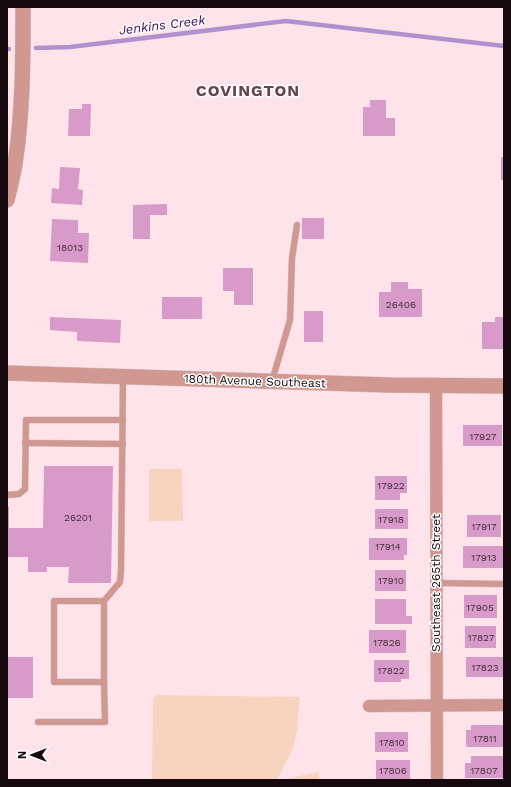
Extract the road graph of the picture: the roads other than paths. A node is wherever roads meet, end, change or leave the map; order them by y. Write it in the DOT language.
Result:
graph roads {
  1 [pos="23,7"];
  2 [pos="7,200"];
  3 [pos="297,224"];
  4 [pos="7,373"];
  5 [pos="123,377"];
  6 [pos="272,381"];
  7 [pos="436,386"];
  8 [pos="504,386"];
  9 [pos="123,420"];
  10 [pos="25,443"];
  11 [pos="123,444"];
  12 [pos="7,495"];
  13 [pos="436,583"];
  14 [pos="504,584"];
  15 [pos="104,601"];
  16 [pos="104,682"];
  17 [pos="504,705"];
  18 [pos="369,706"];
  19 [pos="436,706"];
  20 [pos="38,722"];
  21 [pos="437,780"];
  1 -- 2 [label="street"];
  3 -- 6 [label="lane"];
  4 -- 5 [label="street, 180th Avenue Southeast"];
  5 -- 6 [label="street, 180th Avenue Southeast"];
  5 -- 9 [label="lane"];
  6 -- 7 [label="street, 180th Avenue Southeast"];
  7 -- 8 [label="street, 180th Avenue Southeast"];
  7 -- 13 [label="street, Southeast 265th Street"];
  9 -- 10 [label="lane"];
  9 -- 11 [label="lane"];
  10 -- 11 [label="lane"];
  10 -- 12 [label="lane"];
  11 -- 15 [label="lane"];
  13 -- 14 [label="lane"];
  13 -- 19 [label="street, Southeast 265th Street"];
  15 -- 16 [label="lane"];
  15 -- 16 [label="lane"];
  16 -- 20 [label="lane"];
  17 -- 19 [label="street"];
  18 -- 19 [label="street"];
  19 -- 21 [label="street, Southeast 265th Street"];
}
